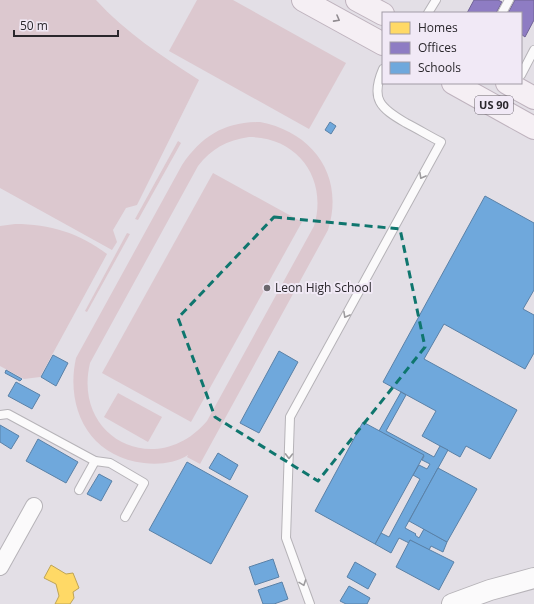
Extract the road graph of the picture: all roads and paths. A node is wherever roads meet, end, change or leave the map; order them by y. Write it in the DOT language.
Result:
graph roads {
  1 [pos="303,0"];
  2 [pos="436,0"];
  3 [pos="509,0"];
  4 [pos="362,1"];
  5 [pos="429,12"];
  6 [pos="503,12"];
  7 [pos="382,13"];
  8 [pos="382,43"];
  9 [pos="534,52"];
  10 [pos="522,71"];
  11 [pos="382,73"];
  12 [pos="455,84"];
  13 [pos="517,84"];
  14 [pos="534,98"];
  15 [pos="534,128"];
  16 [pos="0,415"];
  17 [pos="95,461"];
  18 [pos="79,490"];
  19 [pos="34,506"];
  20 [pos="125,516"];
  21 [pos="0,566"];
  22 [pos="534,578"];
  23 [pos="310,604"];
  24 [pos="452,604"];
  1 -- 8 [label="main road, one-way"];
  2 -- 5 [label="lane"];
  3 -- 6 [label="lane"];
  4 -- 7 [label="main road"];
  9 -- 10 [label="lane"];
  11 -- 23 [label="lane, one-way"];
  12 -- 15 [label="main road, US 90"];
  13 -- 14 [label="main road, US 90"];
  16 -- 17 [label="lane"];
  17 -- 18 [label="lane"];
  17 -- 20 [label="lane"];
  19 -- 21 [label="street"];
  22 -- 24 [label="street"];
}
